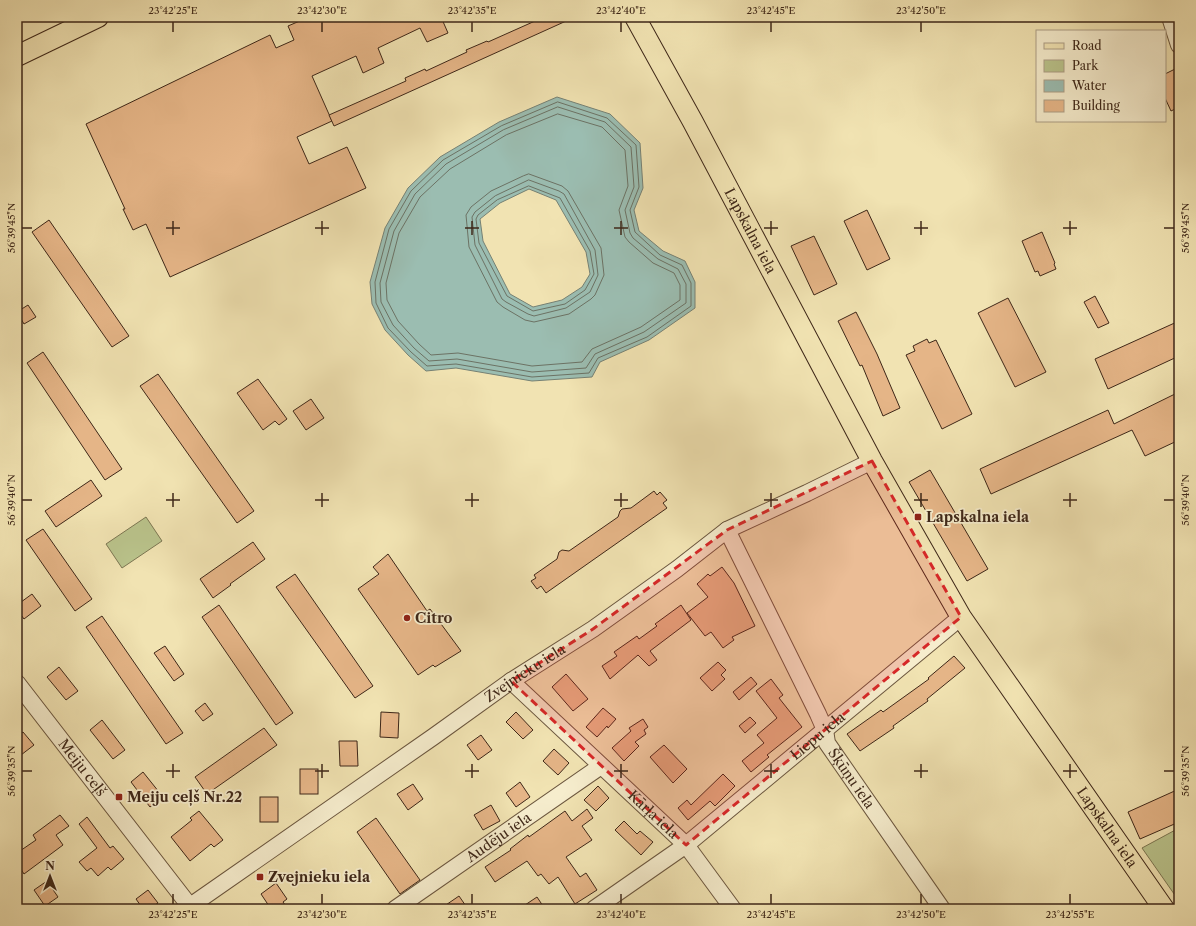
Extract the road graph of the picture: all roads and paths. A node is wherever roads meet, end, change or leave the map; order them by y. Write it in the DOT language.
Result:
graph roads {
  1 [pos="98,17"];
  2 [pos="635,17"];
  3 [pos="1170,17"];
  4 [pos="1179,45"];
  5 [pos="17,56"];
  6 [pos="872,460"];
  7 [pos="727,530"];
  8 [pos="961,617"];
  9 [pos="511,681"];
  10 [pos="17,683"];
  11 [pos="825,730"];
  12 [pos="601,766"];
  13 [pos="686,845"];
  14 [pos="189,908"];
  15 [pos="395,909"];
  16 [pos="594,909"];
  17 [pos="733,909"];
  18 [pos="942,909"];
  19 [pos="1164,909"];
  1 -- 5 [label="main road"];
  2 -- 6 [label="main road, Lapskalna iela"];
  3 -- 4 [label="street"];
  6 -- 7 [label="street, Zvejnieku iela"];
  6 -- 8 [label="main road, Lapskalna iela"];
  7 -- 9 [label="street, Zvejnieku iela"];
  7 -- 11 [label="street, Šķūņu iela"];
  8 -- 11 [label="street, Liepu iela"];
  8 -- 19 [label="main road, Lapskalna iela"];
  9 -- 12 [label="street, Kārļa iela"];
  9 -- 14 [label="street, Zvejnieku iela"];
  10 -- 14 [label="street, Meiju ceļš"];
  11 -- 13 [label="street, Liepu iela"];
  11 -- 18 [label="street, Šķūņu iela"];
  12 -- 13 [label="street, Kārļa iela"];
  12 -- 15 [label="street, Audēju iela"];
  13 -- 16 [label="street, Liepu iela"];
  13 -- 17 [label="street, Kārļa iela"];
}
